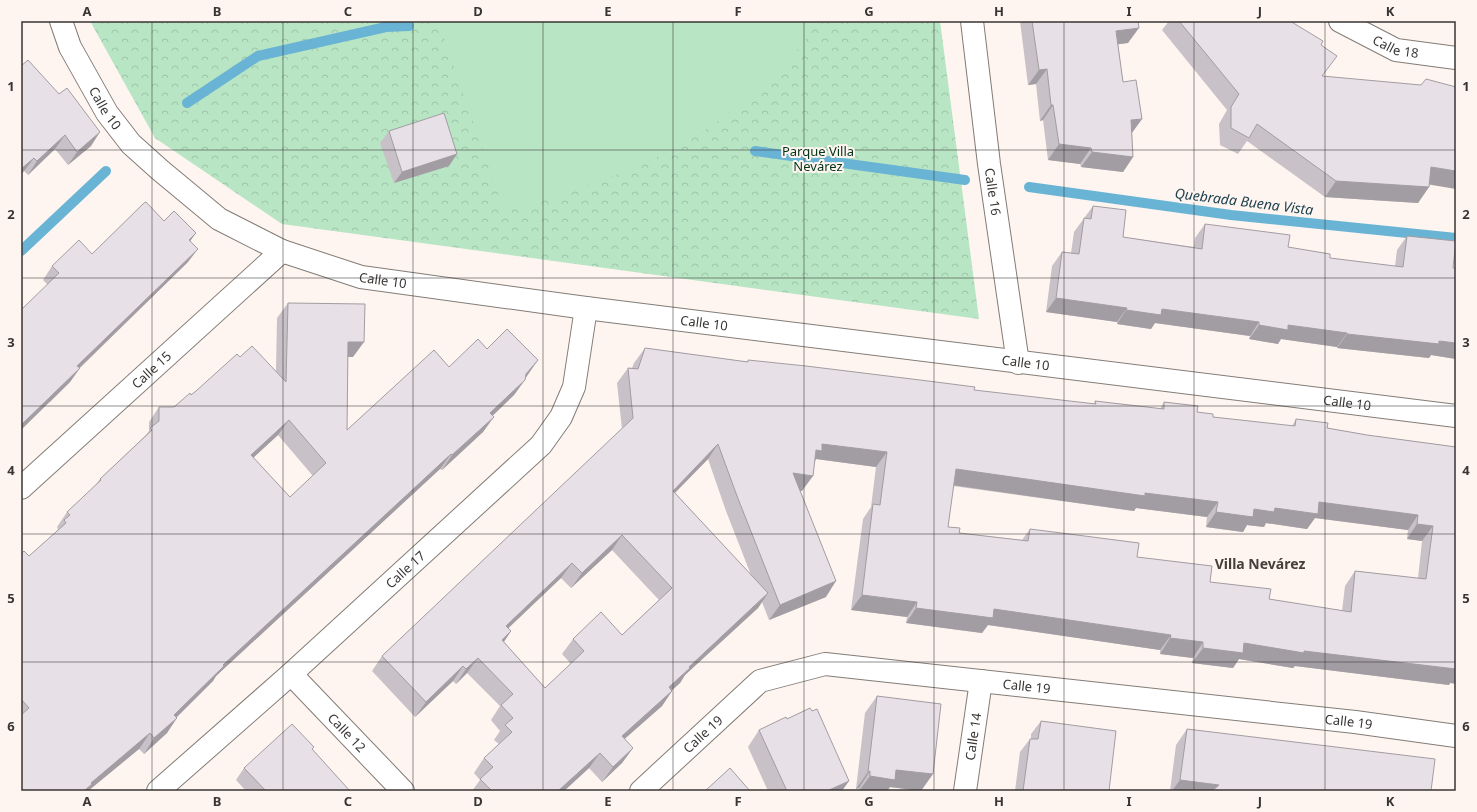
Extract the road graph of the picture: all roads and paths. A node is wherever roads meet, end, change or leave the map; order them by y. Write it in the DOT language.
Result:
graph roads {
  1 [pos="61,21"];
  2 [pos="972,21"];
  3 [pos="1340,21"];
  4 [pos="1456,58"];
  5 [pos="282,251"];
  6 [pos="586,308"];
  7 [pos="1018,363"];
  8 [pos="1456,416"];
  9 [pos="21,488"];
  10 [pos="290,674"];
  11 [pos="981,681"];
  12 [pos="1456,736"];
  13 [pos="158,791"];
  14 [pos="402,791"];
  15 [pos="641,791"];
  16 [pos="965,791"];
  1 -- 5 [label="street, Calle 10"];
  2 -- 7 [label="street, Calle 16"];
  3 -- 4 [label="street, Calle 18"];
  5 -- 6 [label="street, Calle 10"];
  5 -- 9 [label="street, Calle 15"];
  6 -- 7 [label="street, Calle 10"];
  6 -- 10 [label="street, Calle 17"];
  7 -- 8 [label="street, Calle 10"];
  10 -- 13 [label="street, Calle 17"];
  10 -- 14 [label="street, Calle 12"];
  11 -- 12 [label="street, Calle 19"];
  11 -- 15 [label="street, Calle 19"];
  11 -- 16 [label="street, Calle 14"];
}
